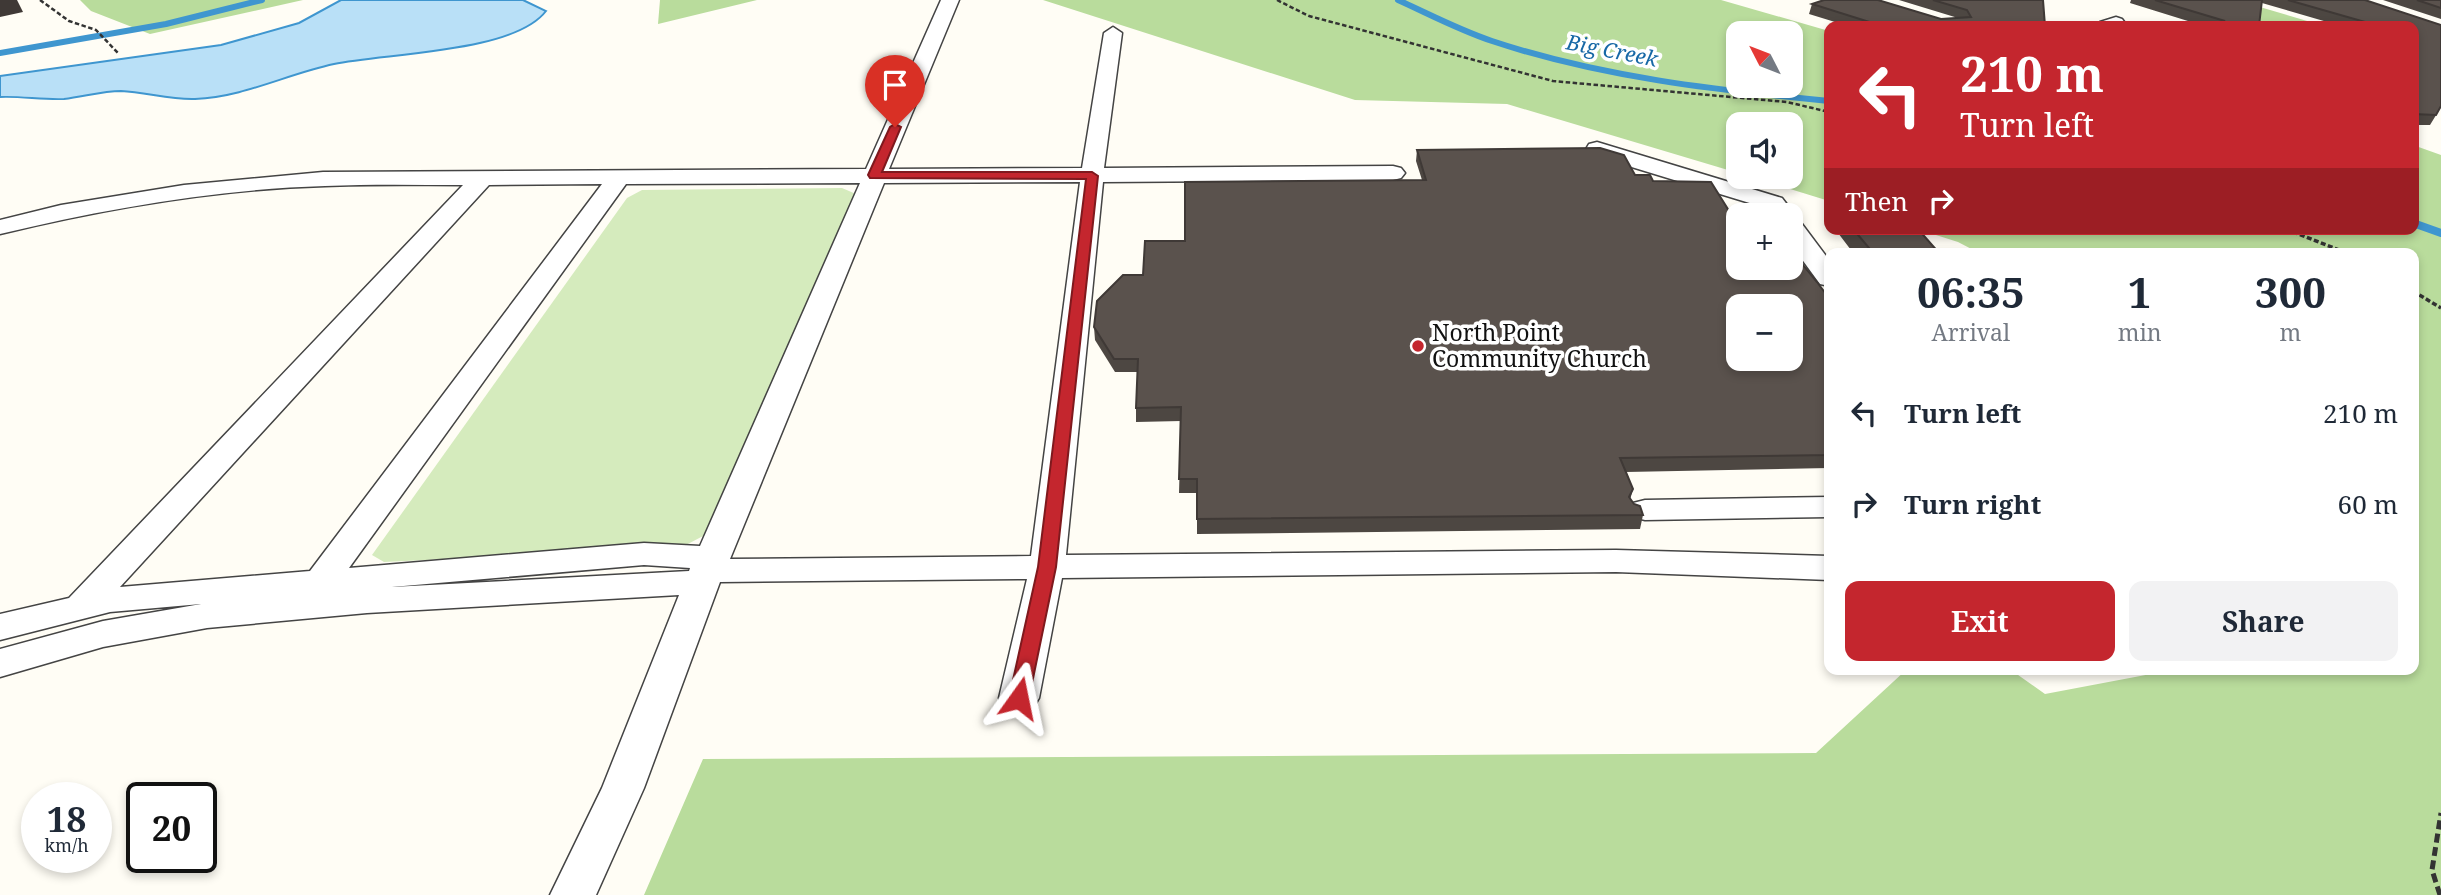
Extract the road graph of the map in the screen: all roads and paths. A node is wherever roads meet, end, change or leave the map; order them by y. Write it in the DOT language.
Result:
graph roads {
  1 [pos="40,0"];
  2 [pos="950,0"];
  3 [pos="1277,0"];
  4 [pos="1113,33"];
  5 [pos="118,53"];
  6 [pos="1824,111"];
  7 [pos="1597,149"];
  8 [pos="1393,173"];
  9 [pos="874,175"];
  10 [pos="620,176"];
  11 [pos="1092,176"];
  12 [pos="483,178"];
  13 [pos="1774,203"];
  14 [pos="0,227"];
  15 [pos="2301,235"];
  16 [pos="1803,243"];
  17 [pos="2334,248"];
  18 [pos="1824,271"];
  19 [pos="2419,295"];
  20 [pos="2441,308"];
  21 [pos="1824,507"];
  22 [pos="1645,510"];
  23 [pos="1047,567"];
  24 [pos="1824,568"];
  25 [pos="707,570"];
  26 [pos="312,592"];
  27 [pos="79,608"];
  28 [pos="0,627"];
  29 [pos="0,663"];
  30 [pos="1019,698"];
  31 [pos="2441,813"];
  32 [pos="573,895"];
  33 [pos="2440,895"];
  1 -- 5 [label="path"];
  2 -- 9 [label="street"];
  3 -- 6 [label="path"];
  4 -- 11 [label="street"];
  7 -- 13 [label="street"];
  8 -- 11 [label="street"];
  9 -- 10 [label="street"];
  9 -- 11 [label="street"];
  9 -- 25 [label="street"];
  10 -- 12 [label="street"];
  10 -- 26 [label="street"];
  11 -- 23 [label="street"];
  12 -- 14 [label="street"];
  12 -- 27 [label="street"];
  15 -- 17 [label="path"];
  16 -- 18 [label="street"];
  19 -- 20 [label="path"];
  21 -- 22 [label="street"];
  23 -- 24 [label="street"];
  23 -- 25 [label="street"];
  23 -- 30 [label="street"];
  25 -- 26 [label="street"];
  25 -- 32 [label="street"];
  26 -- 27 [label="street"];
  26 -- 29 [label="street"];
  27 -- 28 [label="street"];
  31 -- 33 [label="path"];
}
